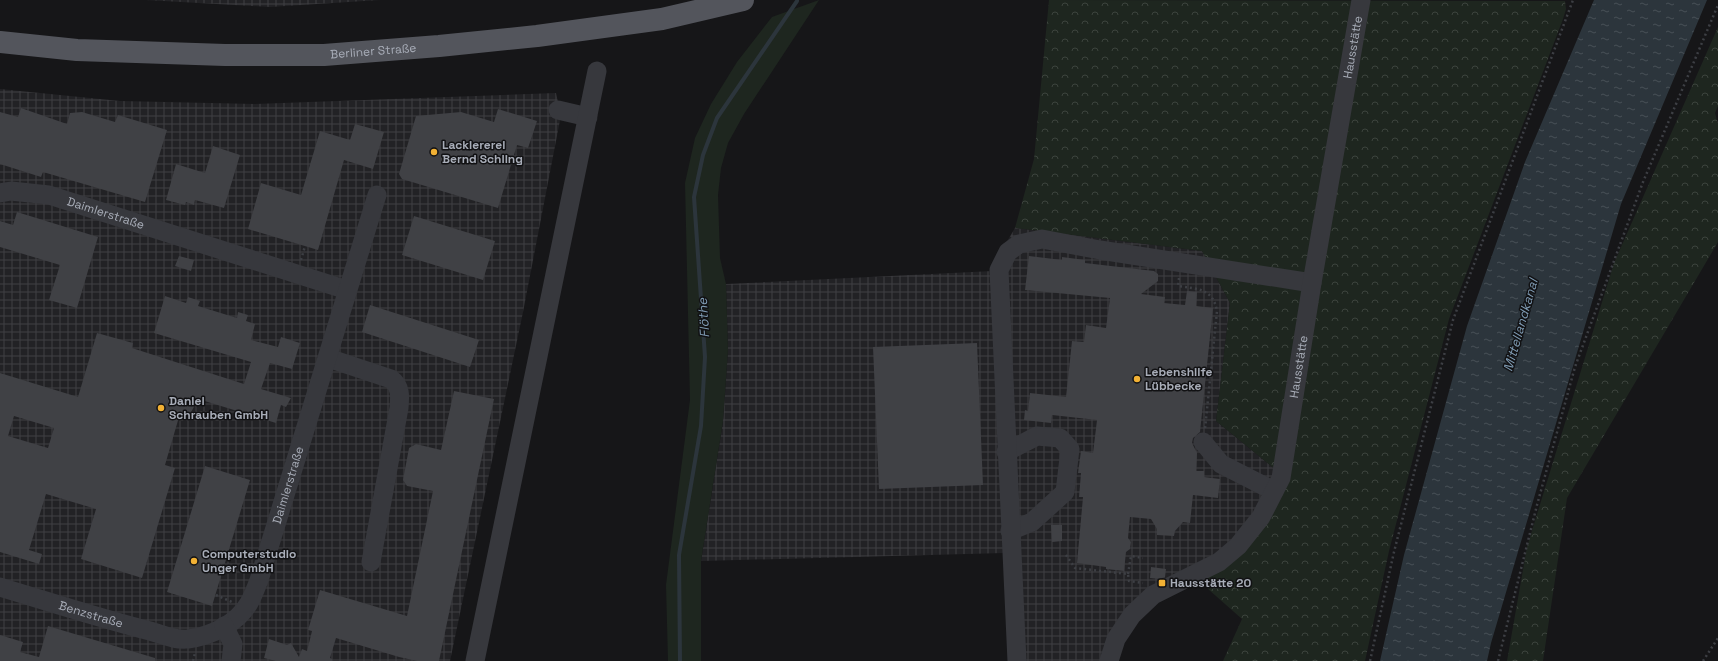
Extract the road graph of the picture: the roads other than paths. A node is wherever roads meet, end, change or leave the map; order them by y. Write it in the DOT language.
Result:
graph roads {
  1 [pos="743,0"];
  2 [pos="1361,0"];
  3 [pos="0,42"];
  4 [pos="597,71"];
  5 [pos="558,110"];
  6 [pos="588,116"];
  7 [pos="0,193"];
  8 [pos="377,195"];
  9 [pos="1312,283"];
  10 [pos="347,290"];
  11 [pos="328,358"];
  12 [pos="1203,442"];
  13 [pos="1006,452"];
  14 [pos="1274,491"];
  15 [pos="1010,531"];
  16 [pos="370,562"];
  17 [pos="0,587"];
  18 [pos="224,626"];
  19 [pos="182,640"];
  20 [pos="231,661"];
  21 [pos="475,661"];
  22 [pos="1016,661"];
  23 [pos="1109,661"];
  1 -- 3 [label="main road, Berliner Straße"];
  2 -- 9 [label="street, Hausstätte"];
  4 -- 6 [label="street"];
  5 -- 6 [label="street"];
  6 -- 21 [label="street"];
  7 -- 10 [label="street, Daimlerstraße"];
  8 -- 10 [label="street, Daimlerstraße"];
  9 -- 13 [label="street"];
  9 -- 14 [label="street, Hausstätte"];
  10 -- 11 [label="street, Daimlerstraße"];
  11 -- 16 [label="street"];
  11 -- 18 [label="street, Daimlerstraße"];
  12 -- 14 [label="street"];
  13 -- 15 [label="street"];
  13 -- 15 [label="street"];
  14 -- 23 [label="street, Hausstätte"];
  15 -- 22 [label="street"];
  17 -- 19 [label="street, Benzstraße"];
  18 -- 19 [label="street, Daimlerstraße"];
  18 -- 20 [label="street"];
}
